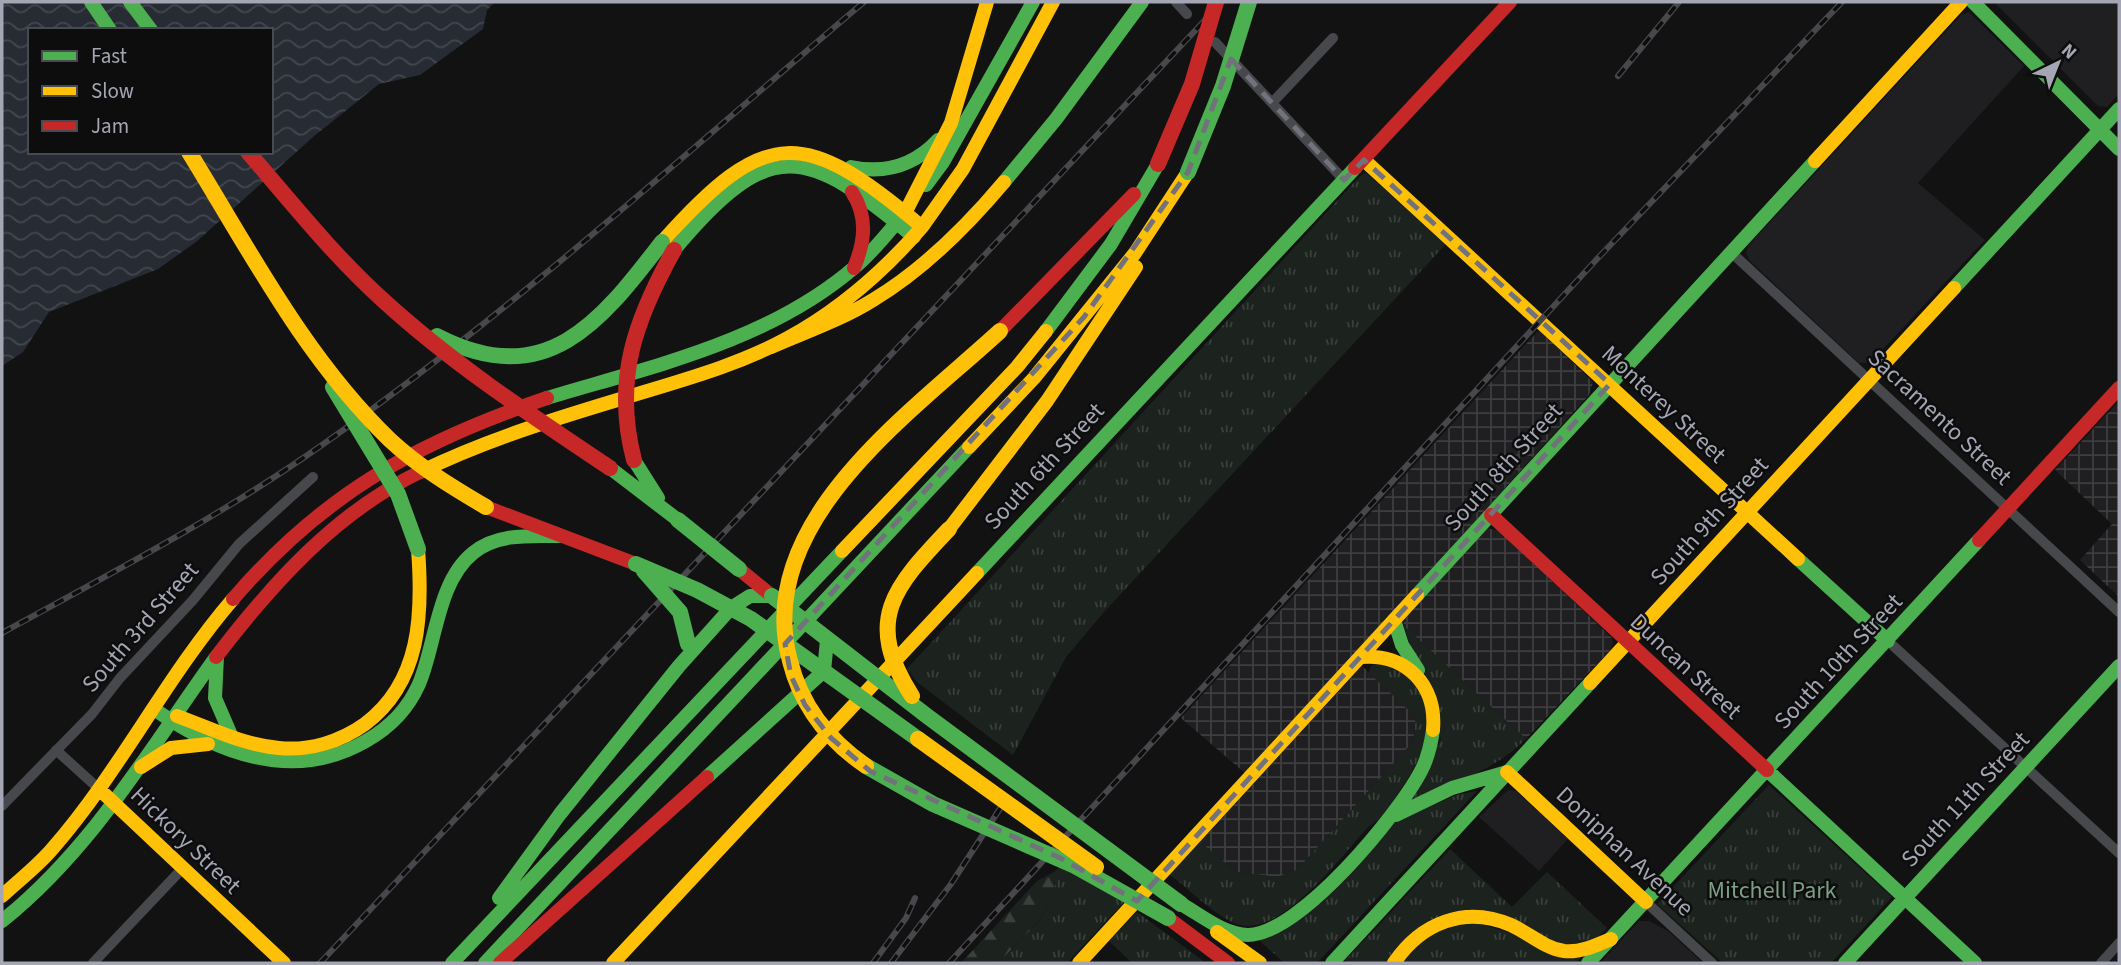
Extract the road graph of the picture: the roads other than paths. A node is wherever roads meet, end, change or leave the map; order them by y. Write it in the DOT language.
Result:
graph roads {
  1 [pos="91,2"];
  2 [pos="130,2"];
  3 [pos="987,2"];
  4 [pos="1033,2"];
  5 [pos="1053,2"];
  6 [pos="1142,2"];
  7 [pos="1176,2"];
  8 [pos="1216,2"];
  9 [pos="1249,2"];
  10 [pos="1510,2"];
  11 [pos="1961,2"];
  12 [pos="1973,2"];
  13 [pos="1187,14"];
  14 [pos="109,28"];
  15 [pos="150,28"];
  16 [pos="1333,38"];
  17 [pos="1215,42"];
  18 [pos="1272,103"];
  19 [pos="2119,109"];
  20 [pos="951,123"];
  21 [pos="2100,130"];
  22 [pos="2119,149"];
  23 [pos="190,154"];
  24 [pos="250,154"];
  25 [pos="1364,160"];
  26 [pos="831,161"];
  27 [pos="1158,164"];
  28 [pos="1188,172"];
  29 [pos="1345,180"];
  30 [pos="845,184"];
  31 [pos="901,218"];
  32 [pos="918,232"];
  33 [pos="668,246"];
  34 [pos="1732,253"];
  35 [pos="854,268"];
  36 [pos="408,322"];
  37 [pos="771,347"];
  38 [pos="310,348"];
  39 [pos="1870,380"];
  40 [pos="1610,384"];
  41 [pos="2119,388"];
  42 [pos="313,477"];
  43 [pos="2008,509"];
  44 [pos="1747,512"];
  45 [pos="1490,515"];
  46 [pos="673,516"];
  47 [pos="560,536"];
  48 [pos="636,564"];
  49 [pos="772,596"];
  50 [pos="731,608"];
  51 [pos="2119,612"];
  52 [pos="1394,621"];
  53 [pos="827,640"];
  54 [pos="1888,640"];
  55 [pos="1627,643"];
  56 [pos="692,646"];
  57 [pos="217,657"];
  58 [pos="1361,657"];
  59 [pos="2119,666"];
  60 [pos="824,671"];
  61 [pos="1422,679"];
  62 [pos="154,709"];
  63 [pos="927,716"];
  64 [pos="173,718"];
  65 [pos="231,735"];
  66 [pos="211,744"];
  67 [pos="56,750"];
  68 [pos="2026,766"];
  69 [pos="141,767"];
  70 [pos="1507,772"];
  71 [pos="1767,772"];
  72 [pos="99,789"];
  73 [pos="116,805"];
  74 [pos="2,806"];
  75 [pos="1382,826"];
  76 [pos="2119,853"];
  77 [pos="182,869"];
  78 [pos="2,897"];
  79 [pos="1904,899"];
  80 [pos="1646,902"];
  81 [pos="1181,904"];
  82 [pos="1168,918"];
  83 [pos="2,921"];
  84 [pos="1611,939"];
  85 [pos="2119,943"];
  86 [pos="93,963"];
  87 [pos="284,963"];
  88 [pos="452,963"];
  89 [pos="485,963"];
  90 [pos="500,963"];
  91 [pos="613,963"];
  92 [pos="1079,963"];
  93 [pos="1228,963"];
  94 [pos="1260,963"];
  95 [pos="1332,963"];
  96 [pos="1394,963"];
  97 [pos="1588,963"];
  98 [pos="1712,963"];
  99 [pos="1845,963"];
  100 [pos="1975,963"];
  101 [pos="2101,963"];
  1 -- 14 [label="main road"];
  2 -- 15 [label="main road"];
  3 -- 20 [label="main road"];
  4 -- 31 [label="main road"];
  5 -- 32 [label="main road"];
  6 -- 37 [label="main road"];
  7 -- 13 [label="street"];
  8 -- 27 [label="main road, bridge"];
  9 -- 28 [label="main road, bridge"];
  10 -- 25 [label="main road, South 6th Street"];
  11 -- 34 [label="main road, South 8th Street"];
  12 -- 21 [label="main road"];
  16 -- 18 [label="street"];
  17 -- 18 [label="street"];
  18 -- 29 [label="street"];
  19 -- 21 [label="main road, South 9th Street"];
  20 -- 26 [label="main road"];
  20 -- 31 [label="main road"];
  21 -- 22 [label="main road"];
  21 -- 39 [label="main road, South 9th Street"];
  23 -- 38 [label="main road, bridge"];
  24 -- 36 [label="main road, bridge"];
  25 -- 29 [label="main road, South 6th Street"];
  25 -- 40 [label="main road, Monterey Street"];
  26 -- 31 [label="main road"];
  26 -- 33 [label="main road"];
  27 -- 82 [label="main road, bridge"];
  27 -- 88 [label="main road"];
  28 -- 63 [label="main road, bridge"];
  28 -- 89 [label="main road"];
  29 -- 91 [label="main road, South 6th Street"];
  30 -- 31 [label="main road"];
  30 -- 33 [label="main road"];
  30 -- 35 [label="main road"];
  31 -- 32 [label="main road"];
  31 -- 35 [label="main road"];
  32 -- 37 [label="main road"];
  33 -- 36 [label="main road, bridge"];
  33 -- 46 [label="main road, bridge"];
  34 -- 39 [label="street, Sacramento Street"];
  34 -- 40 [label="main road, South 8th Street"];
  35 -- 62 [label="main road"];
  36 -- 46 [label="main road, bridge"];
  37 -- 57 [label="main road"];
  38 -- 47 [label="main road, bridge"];
  38 -- 65 [label="main road, bridge"];
  39 -- 43 [label="street, Sacramento Street"];
  39 -- 44 [label="main road, South 9th Street"];
  40 -- 44 [label="main road, Monterey Street"];
  40 -- 45 [label="main road, South 8th Street"];
  41 -- 43 [label="main road, South 10th Street"];
  42 -- 67 [label="street, South 3rd Street"];
  43 -- 51 [label="street, Sacramento Street"];
  43 -- 54 [label="main road, South 10th Street"];
  44 -- 54 [label="main road, Monterey Street"];
  44 -- 55 [label="main road, South 9th Street"];
  45 -- 52 [label="main road, South 8th Street"];
  45 -- 55 [label="main road, Duncan Street"];
  46 -- 49 [label="main road, bridge"];
  47 -- 48 [label="main road"];
  47 -- 66 [label="main road"];
  48 -- 50 [label="main road, bridge"];
  48 -- 56 [label="main road, bridge"];
  49 -- 50 [label="main road"];
  49 -- 53 [label="main road, bridge"];
  50 -- 56 [label="main road"];
  50 -- 60 [label="main road, bridge"];
  52 -- 58 [label="main road, South 8th Street"];
  52 -- 61 [label="main road"];
  53 -- 60 [label="main road"];
  53 -- 63 [label="main road, bridge"];
  54 -- 68 [label="street, Monterey Street"];
  54 -- 71 [label="main road, South 10th Street"];
  55 -- 70 [label="main road, South 9th Street"];
  55 -- 71 [label="main road, Duncan Street"];
  56 -- 88 [label="main road"];
  57 -- 64 [label="main road"];
  57 -- 65 [label="main road"];
  58 -- 61 [label="main road"];
  58 -- 92 [label="main road, South 8th Street"];
  59 -- 68 [label="main road, South 11th Street"];
  60 -- 82 [label="main road, bridge"];
  60 -- 90 [label="main road"];
  61 -- 75 [label="main road"];
  62 -- 64 [label="main road"];
  62 -- 72 [label="main road"];
  63 -- 81 [label="main road, bridge"];
  64 -- 65 [label="main road"];
  64 -- 66 [label="main road"];
  64 -- 69 [label="main road"];
  66 -- 69 [label="main road"];
  67 -- 72 [label="street, Hickory Street"];
  67 -- 74 [label="street, South 3rd Street"];
  68 -- 76 [label="street, Monterey Street"];
  68 -- 79 [label="main road, South 11th Street"];
  69 -- 73 [label="main road"];
  70 -- 75 [label="main road"];
  70 -- 80 [label="main road, Doniphan Avenue"];
  70 -- 95 [label="main road, South 9th Street"];
  71 -- 79 [label="main road, Duncan Street"];
  71 -- 80 [label="main road, South 10th Street"];
  72 -- 73 [label="main road, Hickory Street"];
  72 -- 78 [label="main road"];
  73 -- 77 [label="main road, Hickory Street"];
  73 -- 83 [label="main road"];
  75 -- 81 [label="main road"];
  77 -- 86 [label="street"];
  77 -- 87 [label="main road, Hickory Street"];
  79 -- 99 [label="main road, South 11th Street"];
  79 -- 100 [label="main road, Duncan Street"];
  80 -- 84 [label="main road, South 10th Street"];
  80 -- 98 [label="street, Doniphan Avenue"];
  81 -- 94 [label="main road"];
  82 -- 93 [label="main road"];
  84 -- 96 [label="main road"];
  84 -- 97 [label="main road, South 10th Street"];
  85 -- 101 [label="street"];
}
